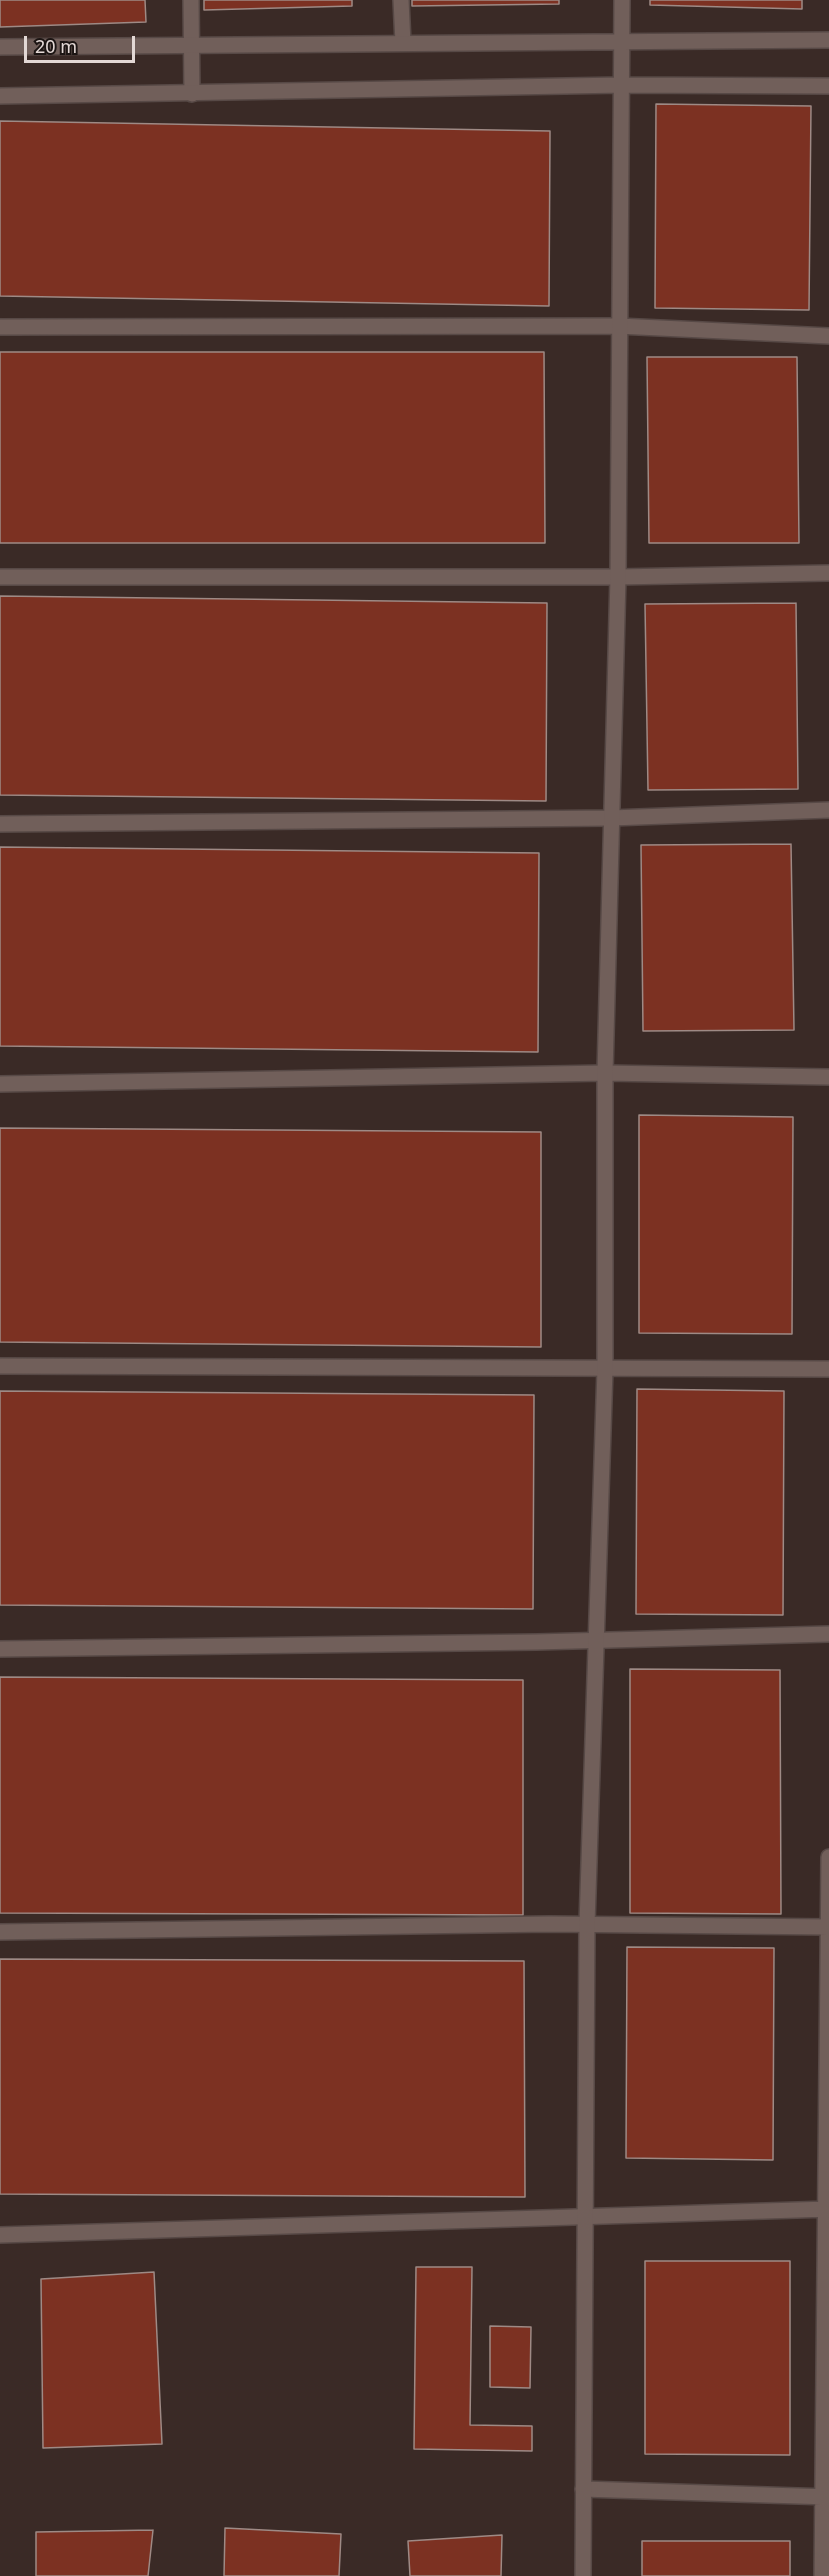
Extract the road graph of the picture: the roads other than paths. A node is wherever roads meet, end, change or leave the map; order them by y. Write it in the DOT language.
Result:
graph roads {
  1 [pos="191,0"];
  2 [pos="401,0"];
  3 [pos="622,0"];
  4 [pos="622,40"];
  5 [pos="829,40"];
  6 [pos="403,43"];
  7 [pos="0,47"];
  8 [pos="191,47"];
  9 [pos="622,85"];
  10 [pos="829,86"];
  11 [pos="192,94"];
  12 [pos="0,96"];
  13 [pos="618,326"];
  14 [pos="0,327"];
  15 [pos="829,336"];
  16 [pos="829,573"];
  17 [pos="0,577"];
  18 [pos="618,577"];
  19 [pos="829,810"];
  20 [pos="611,818"];
  21 [pos="0,824"];
  22 [pos="605,1073"];
  23 [pos="829,1077"];
  24 [pos="0,1084"];
  25 [pos="0,1366"];
  26 [pos="605,1369"];
  27 [pos="829,1369"];
  28 [pos="829,1634"];
  29 [pos="597,1639"];
  30 [pos="0,1649"];
  31 [pos="829,1857"];
  32 [pos="587,1924"];
  33 [pos="829,1927"];
  34 [pos="0,1932"];
  35 [pos="827,2209"];
  36 [pos="584,2216"];
  37 [pos="0,2235"];
  38 [pos="583,2489"];
  39 [pos="826,2497"];
  40 [pos="583,2576"];
  41 [pos="822,2576"];
  1 -- 8 [label="street"];
  2 -- 6 [label="street"];
  3 -- 4 [label="street"];
  4 -- 5 [label="street"];
  4 -- 6 [label="street"];
  4 -- 9 [label="street"];
  6 -- 8 [label="street"];
  7 -- 8 [label="street"];
  8 -- 11 [label="street"];
  9 -- 10 [label="street"];
  9 -- 11 [label="street"];
  9 -- 13 [label="street"];
  11 -- 12 [label="street"];
  13 -- 14 [label="street"];
  13 -- 15 [label="street"];
  13 -- 18 [label="street"];
  16 -- 18 [label="street"];
  17 -- 18 [label="street"];
  18 -- 20 [label="street"];
  19 -- 20 [label="street"];
  20 -- 21 [label="street"];
  20 -- 22 [label="street"];
  22 -- 23 [label="street"];
  22 -- 24 [label="street"];
  22 -- 26 [label="street"];
  25 -- 26 [label="street"];
  26 -- 27 [label="street"];
  26 -- 29 [label="street"];
  28 -- 29 [label="street"];
  29 -- 30 [label="street"];
  29 -- 32 [label="street"];
  31 -- 33 [label="street"];
  32 -- 33 [label="street"];
  32 -- 34 [label="street"];
  32 -- 36 [label="street"];
  33 -- 35 [label="street"];
  35 -- 36 [label="street"];
  35 -- 39 [label="street"];
  36 -- 37 [label="street"];
  36 -- 38 [label="street"];
  38 -- 39 [label="street"];
  38 -- 40 [label="street"];
  39 -- 41 [label="street"];
}
